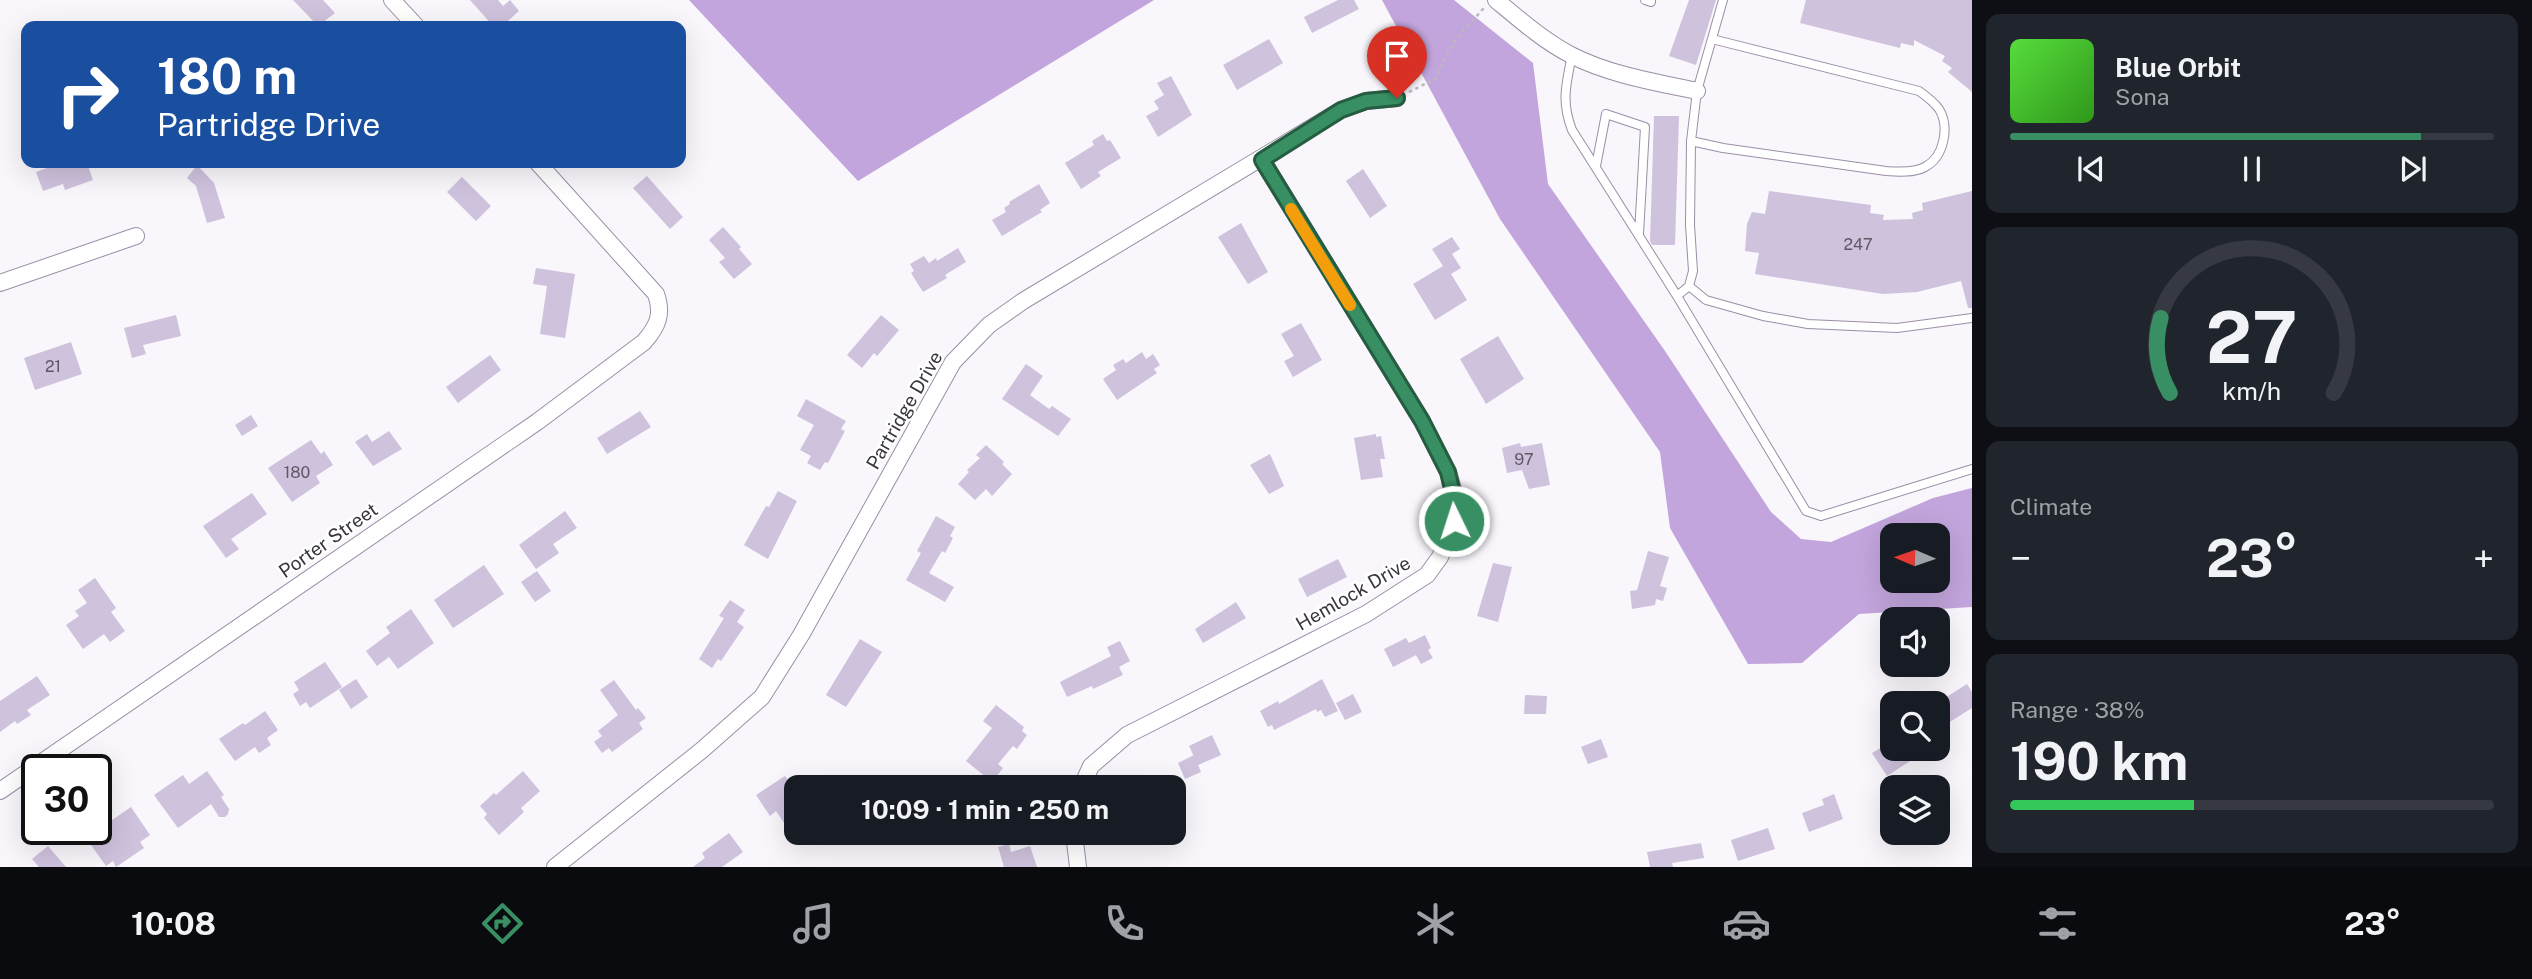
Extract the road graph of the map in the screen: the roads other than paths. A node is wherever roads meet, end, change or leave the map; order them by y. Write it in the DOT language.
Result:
graph roads {
  1 [pos="392,0"];
  2 [pos="1494,0"];
  3 [pos="1646,0"];
  4 [pos="1651,0"];
  5 [pos="1723,0"];
  6 [pos="411,21"];
  7 [pos="1712,39"];
  8 [pos="1572,55"];
  9 [pos="1697,91"];
  10 [pos="1397,98"];
  11 [pos="1691,141"];
  12 [pos="1262,160"];
  13 [pos="1595,166"];
  14 [pos="543,168"];
  15 [pos="1639,234"];
  16 [pos="136,236"];
  17 [pos="0,283"];
  18 [pos="1689,286"];
  19 [pos="1676,296"];
  20 [pos="1972,318"];
  21 [pos="1972,469"];
  22 [pos="1087,775"];
  23 [pos="0,791"];
  24 [pos="1075,845"];
  25 [pos="555,867"];
  26 [pos="1078,867"];
  1 -- 6 [label="street"];
  2 -- 8 [label="street"];
  3 -- 4 [label="lane"];
  5 -- 7 [label="lane"];
  7 -- 9 [label="lane"];
  7 -- 11 [label="lane"];
  8 -- 9 [label="street"];
  8 -- 13 [label="lane"];
  9 -- 11 [label="lane"];
  10 -- 12 [label="street, Partridge Drive"];
  11 -- 18 [label="lane"];
  12 -- 22 [label="street, Hemlock Drive"];
  12 -- 25 [label="street, Partridge Drive"];
  13 -- 15 [label="lane"];
  13 -- 15 [label="lane"];
  14 -- 23 [label="street, Porter Street"];
  15 -- 19 [label="lane"];
  16 -- 17 [label="street"];
  18 -- 19 [label="lane"];
  18 -- 20 [label="lane"];
  19 -- 21 [label="lane"];
  24 -- 26 [label="street"];
}
